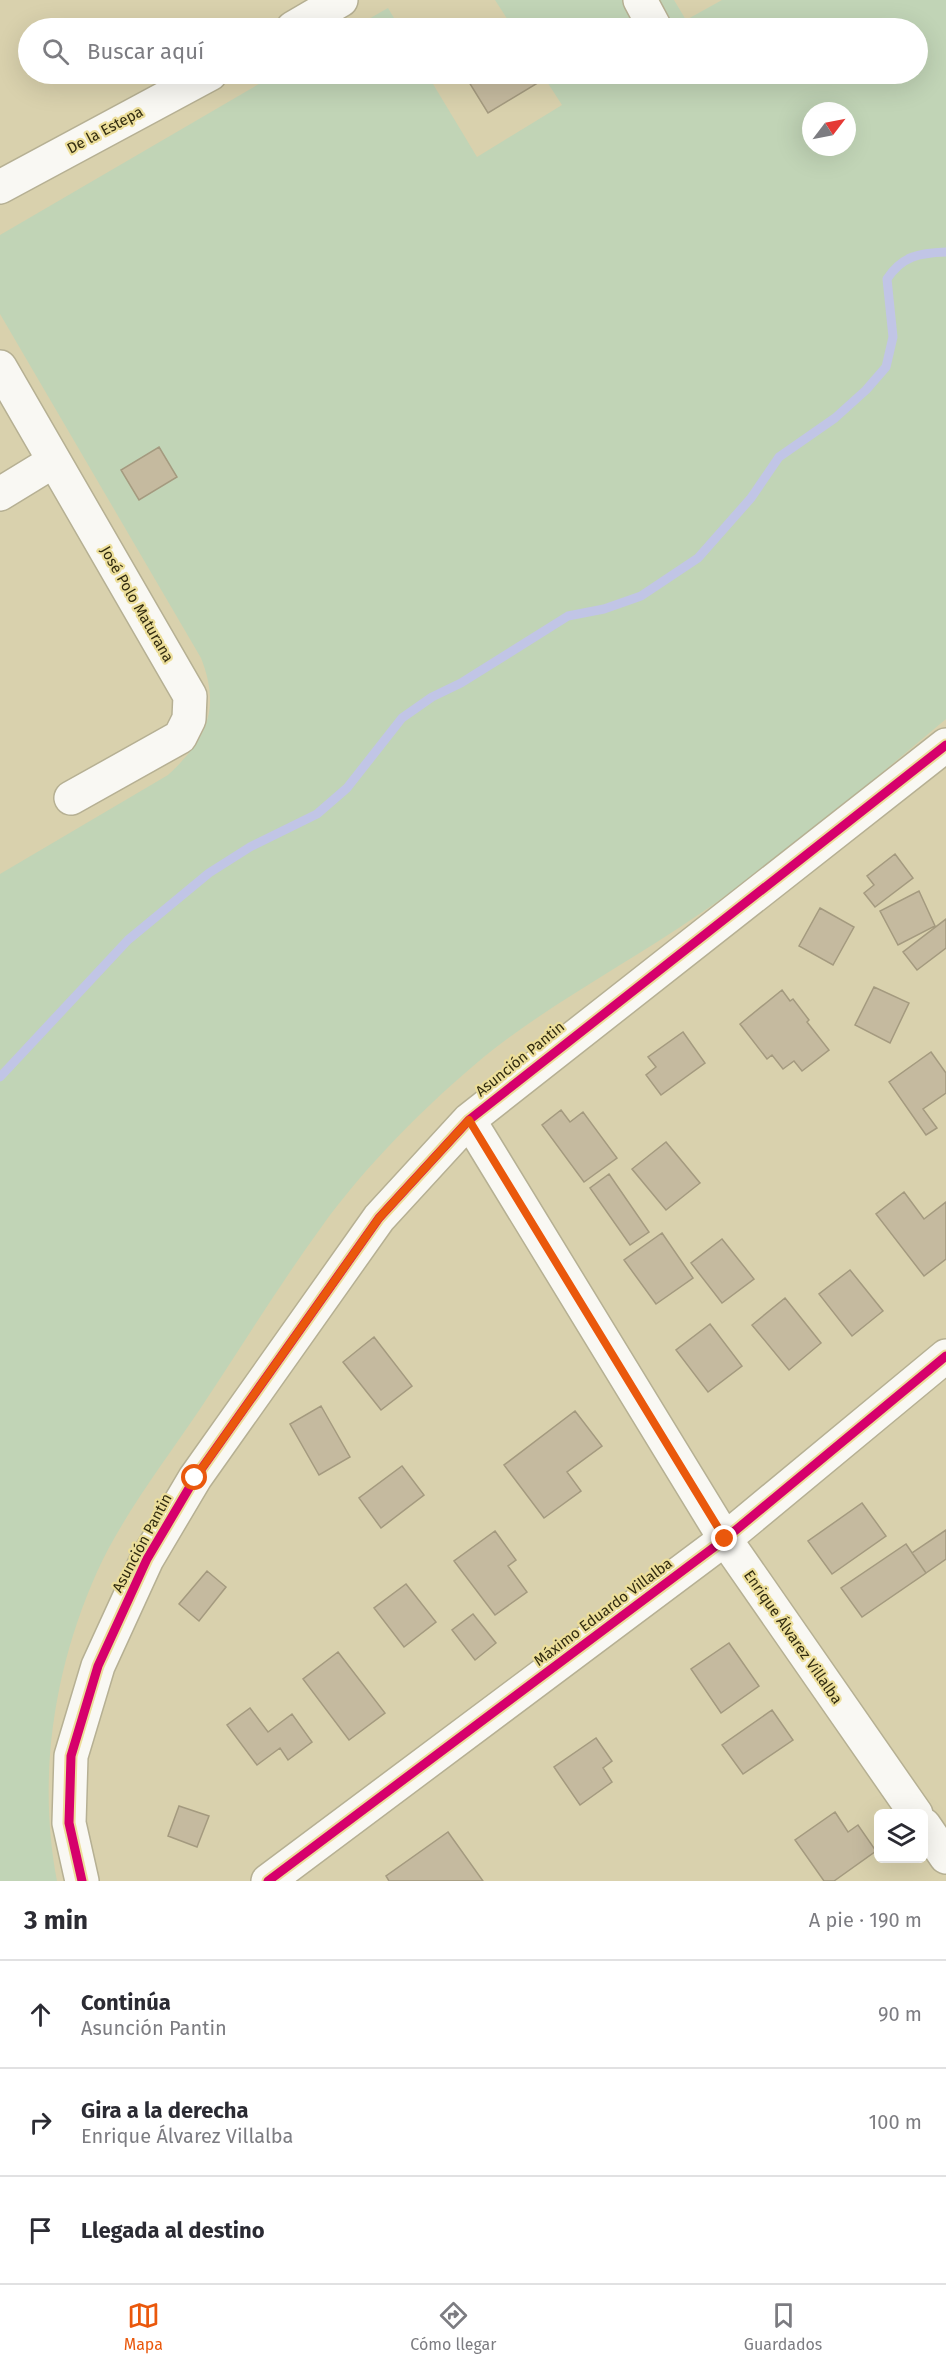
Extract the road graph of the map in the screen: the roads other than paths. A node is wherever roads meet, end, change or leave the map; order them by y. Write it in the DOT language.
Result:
graph roads {
  1 [pos="341,0"];
  2 [pos="640,0"];
  3 [pos="310,18"];
  4 [pos="650,18"];
  5 [pos="191,84"];
  6 [pos="0,187"];
  7 [pos="0,367"];
  8 [pos="54,461"];
  9 [pos="0,494"];
  10 [pos="946,745"];
  11 [pos="71,798"];
  12 [pos="469,1120"];
  13 [pos="946,1356"];
  14 [pos="725,1539"];
  15 [pos="913,1809"];
  16 [pos="928,1831"];
  17 [pos="946,1857"];
  18 [pos="82,1881"];
  19 [pos="268,1881"];
  1 -- 3 [label="street"];
  2 -- 4 [label="street"];
  5 -- 6 [label="street, De la Estepa"];
  7 -- 8 [label="street, José Polo Maturana"];
  8 -- 9 [label="street"];
  8 -- 11 [label="street, José Polo Maturana"];
  10 -- 12 [label="street, Asunción Pantin"];
  12 -- 14 [label="street, Enrique Álvarez Villalba"];
  12 -- 18 [label="street, Asunción Pantin"];
  13 -- 14 [label="street, Máximo Eduardo Villalba"];
  14 -- 15 [label="street, Enrique Álvarez Villalba"];
  14 -- 19 [label="street, Máximo Eduardo Villalba"];
  16 -- 17 [label="street"];
}
